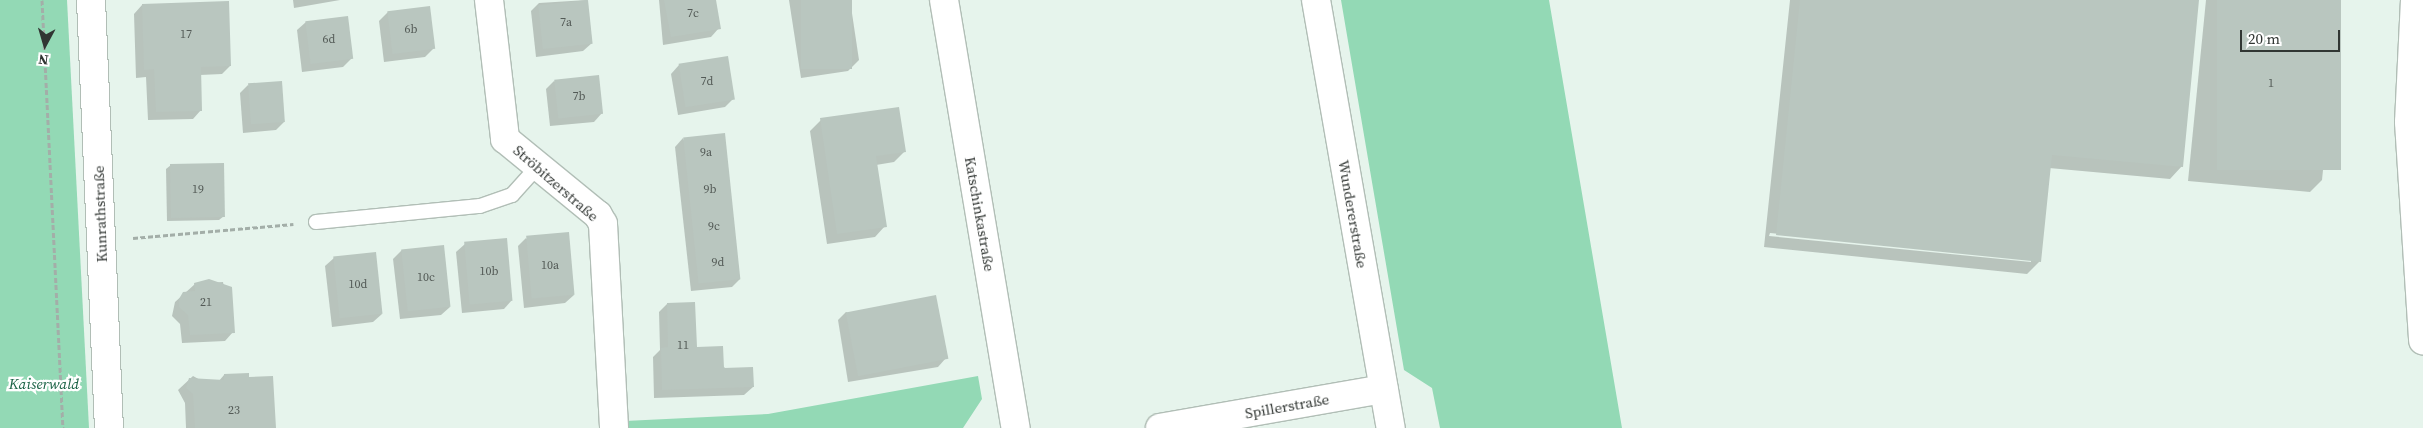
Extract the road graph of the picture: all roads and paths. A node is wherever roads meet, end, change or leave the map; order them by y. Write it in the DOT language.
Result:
graph roads {
  1 [pos="42,0"];
  2 [pos="92,0"];
  3 [pos="489,0"];
  4 [pos="944,0"];
  5 [pos="1316,0"];
  6 [pos="2415,0"];
  7 [pos="539,165"];
  8 [pos="316,222"];
  9 [pos="101,241"];
  10 [pos="2423,340"];
  11 [pos="1384,389"];
  12 [pos="64,428"];
  13 [pos="109,428"];
  14 [pos="614,428"];
  15 [pos="1016,428"];
  16 [pos="1160,428"];
  17 [pos="1391,428"];
  1 -- 12 [label="path"];
  2 -- 9 [label="street, Kunrathstraße"];
  3 -- 7 [label="street, Ströbitzerstraße"];
  4 -- 15 [label="street, Katschinkastraße"];
  5 -- 11 [label="street, Wundererstraße"];
  6 -- 10 [label="street"];
  7 -- 8 [label="lane"];
  7 -- 14 [label="street, Ströbitzerstraße"];
  8 -- 9 [label="path"];
  9 -- 13 [label="street, Kunrathstraße"];
  11 -- 16 [label="street, Spillerstraße"];
  11 -- 17 [label="street, Wundererstraße"];
}
